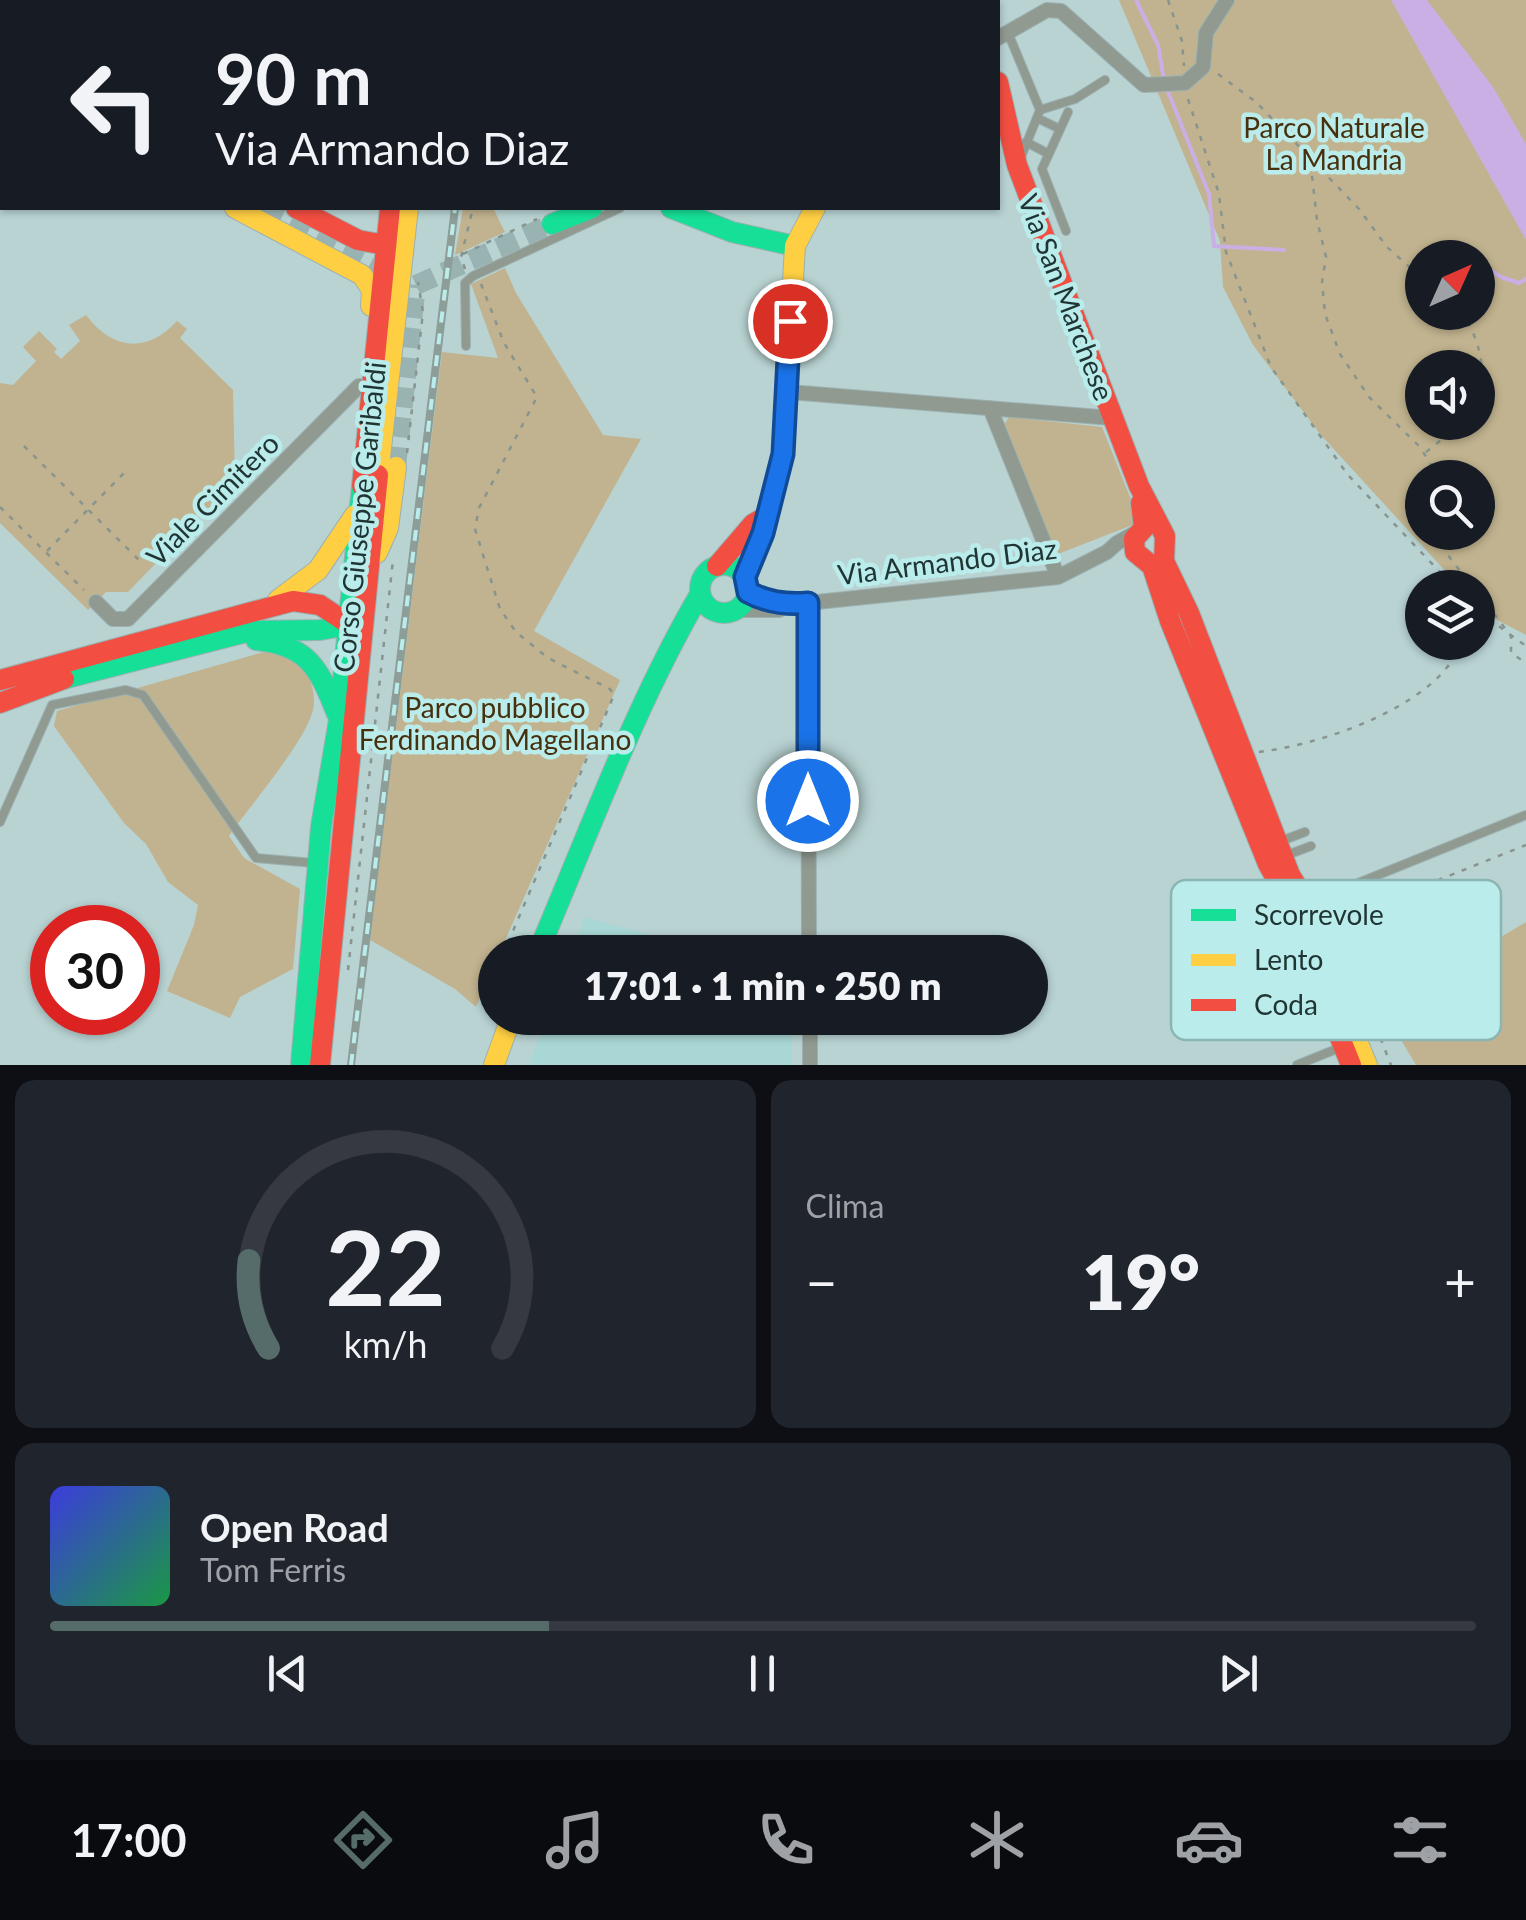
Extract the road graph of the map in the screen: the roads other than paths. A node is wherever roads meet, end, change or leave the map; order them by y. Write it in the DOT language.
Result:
graph roads {
  1 [pos="1226,0"];
  2 [pos="1001,36"];
  3 [pos="1105,80"];
  4 [pos="1000,107"];
  5 [pos="1068,112"];
  6 [pos="1039,114"];
  7 [pos="1060,129"];
  8 [pos="1026,142"];
  9 [pos="1049,154"];
  10 [pos="1018,166"];
  11 [pos="1047,182"];
  12 [pos="1026,190"];
  13 [pos="239,210"];
  14 [pos="300,210"];
  15 [pos="390,210"];
  16 [pos="408,210"];
  17 [pos="585,210"];
  18 [pos="616,210"];
  19 [pos="814,210"];
  20 [pos="691,213"];
  21 [pos="1061,218"];
  22 [pos="548,220"];
  23 [pos="1041,227"];
  24 [pos="1066,230"];
  25 [pos="385,245"];
  26 [pos="795,246"];
  27 [pos="466,346"];
  28 [pos="360,386"];
  29 [pos="789,392"];
  30 [pos="990,408"];
  31 [pos="371,410"];
  32 [pos="1112,418"];
  33 [pos="401,466"];
  34 [pos="358,510"];
  35 [pos="765,517"];
  36 [pos="1148,543"];
  37 [pos="717,566"];
  38 [pos="1058,576"];
  39 [pos="367,578"];
  40 [pos="700,594"];
  41 [pos="738,598"];
  42 [pos="96,602"];
  43 [pos="808,603"];
  44 [pos="270,604"];
  45 [pos="788,605"];
  46 [pos="355,623"];
  47 [pos="219,638"];
  48 [pos="674,648"];
  49 [pos="64,679"];
  50 [pos="0,680"];
  51 [pos="0,693"];
  52 [pos="0,703"];
  53 [pos="339,720"];
  54 [pos="1526,814"];
  55 [pos="0,822"];
  56 [pos="1305,832"];
  57 [pos="1310,846"];
  58 [pos="1280,850"];
  59 [pos="318,863"];
  60 [pos="1274,880"];
  61 [pos="1290,880"];
  62 [pos="1372,880"];
  63 [pos="545,935"];
  64 [pos="810,935"];
  65 [pos="504,1035"];
  66 [pos="810,1035"];
  67 [pos="1355,1040"];
  68 [pos="1347,1056"];
  69 [pos="301,1065"];
  70 [pos="320,1065"];
  71 [pos="494,1065"];
  72 [pos="810,1065"];
  73 [pos="1297,1065"];
  74 [pos="1367,1065"];
  1 -- 2 [label="street"];
  2 -- 6 [label="lane"];
  3 -- 6 [label="lane"];
  4 -- 10 [label="main road, Via San Marchese"];
  5 -- 7 [label="lane"];
  6 -- 7 [label="lane"];
  6 -- 8 [label="lane"];
  7 -- 9 [label="lane"];
  8 -- 9 [label="lane"];
  8 -- 10 [label="lane"];
  9 -- 11 [label="lane"];
  10 -- 12 [label="main road, Via San Marchese"];
  11 -- 12 [label="lane"];
  11 -- 21 [label="lane"];
  12 -- 23 [label="main road, Via San Marchese"];
  13 -- 28 [label="main road"];
  14 -- 25 [label="main road"];
  15 -- 25 [label="main road, Corso Giuseppe Garibaldi"];
  16 -- 39 [label="main road, Corso Giuseppe Garibaldi"];
  17 -- 22 [label="main road"];
  18 -- 27 [label="lane"];
  19 -- 26 [label="main road"];
  20 -- 26 [label="main road"];
  21 -- 23 [label="lane"];
  21 -- 24 [label="lane"];
  23 -- 32 [label="main road, Via San Marchese"];
  25 -- 31 [label="main road, Corso Giuseppe Garibaldi"];
  26 -- 29 [label="main road"];
  28 -- 31 [label="main road"];
  28 -- 42 [label="street, Viale Cimitero"];
  29 -- 30 [label="street"];
  29 -- 35 [label="main road"];
  30 -- 32 [label="street"];
  30 -- 38 [label="street"];
  31 -- 34 [label="main road, Corso Giuseppe Garibaldi"];
  32 -- 36 [label="main road, Via San Marchese"];
  33 -- 39 [label="main road"];
  34 -- 44 [label="main road"];
  34 -- 46 [label="main road, Corso Giuseppe Garibaldi"];
  35 -- 37 [label="main road"];
  35 -- 41 [label="main road"];
  36 -- 38 [label="street, Via Armando Diaz"];
  36 -- 58 [label="main road"];
  36 -- 60 [label="main road"];
  37 -- 40 [label="main road"];
  37 -- 41 [label="main road"];
  38 -- 43 [label="street, Via Armando Diaz"];
  39 -- 46 [label="main road, Corso Giuseppe Garibaldi"];
  40 -- 41 [label="main road"];
  40 -- 48 [label="main road"];
  41 -- 45 [label="street, Via Armando Diaz"];
  41 -- 45 [label="street, Via Armando Diaz"];
  41 -- 48 [label="main road"];
  43 -- 45 [label="street, Via Armando Diaz"];
  43 -- 64 [label="street"];
  44 -- 46 [label="main road"];
  44 -- 50 [label="main road"];
  46 -- 47 [label="main road"];
  46 -- 53 [label="main road, Corso Giuseppe Garibaldi"];
  46 -- 70 [label="main road, Corso Giuseppe Garibaldi"];
  47 -- 49 [label="main road"];
  47 -- 53 [label="main road"];
  48 -- 63 [label="main road"];
  49 -- 51 [label="main road"];
  49 -- 52 [label="main road"];
  53 -- 59 [label="main road, Corso Giuseppe Garibaldi"];
  54 -- 62 [label="lane"];
  55 -- 59 [label="lane"];
  56 -- 58 [label="lane"];
  57 -- 58 [label="lane"];
  58 -- 61 [label="main road"];
  59 -- 69 [label="main road, Corso Giuseppe Garibaldi"];
  65 -- 71 [label="main road"];
  66 -- 72 [label="street"];
  67 -- 74 [label="main road"];
  68 -- 73 [label="lane"];
}
